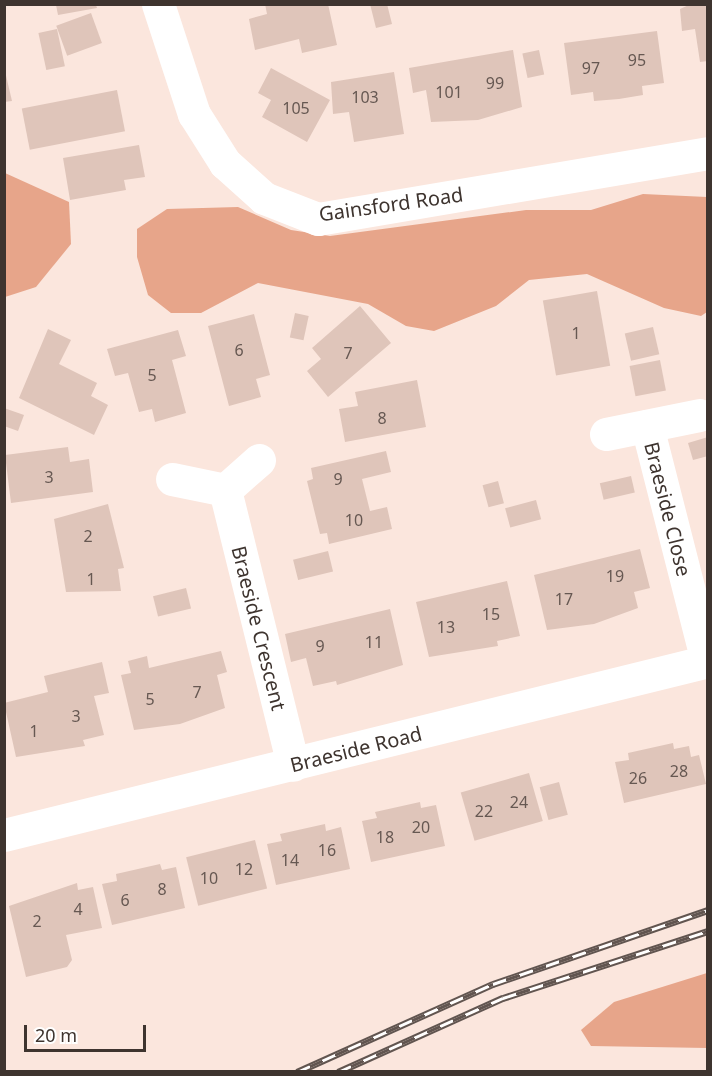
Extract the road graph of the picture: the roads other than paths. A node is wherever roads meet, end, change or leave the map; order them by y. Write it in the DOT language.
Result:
graph roads {
  1 [pos="158,4"];
  2 [pos="708,153"];
  3 [pos="699,415"];
  4 [pos="647,426"];
  5 [pos="606,434"];
  6 [pos="260,460"];
  7 [pos="172,479"];
  8 [pos="225,490"];
  9 [pos="707,661"];
  10 [pos="293,765"];
  11 [pos="4,834"];
  1 -- 2 [label="street, Gainsford Road"];
  3 -- 4 [label="street, Braeside Close"];
  4 -- 5 [label="street, Braeside Close"];
  4 -- 9 [label="street, Braeside Close"];
  6 -- 8 [label="street"];
  7 -- 8 [label="street"];
  8 -- 10 [label="street, Braeside Crescent"];
  9 -- 10 [label="street, Braeside Road"];
  10 -- 11 [label="street, Braeside Road"];
}
